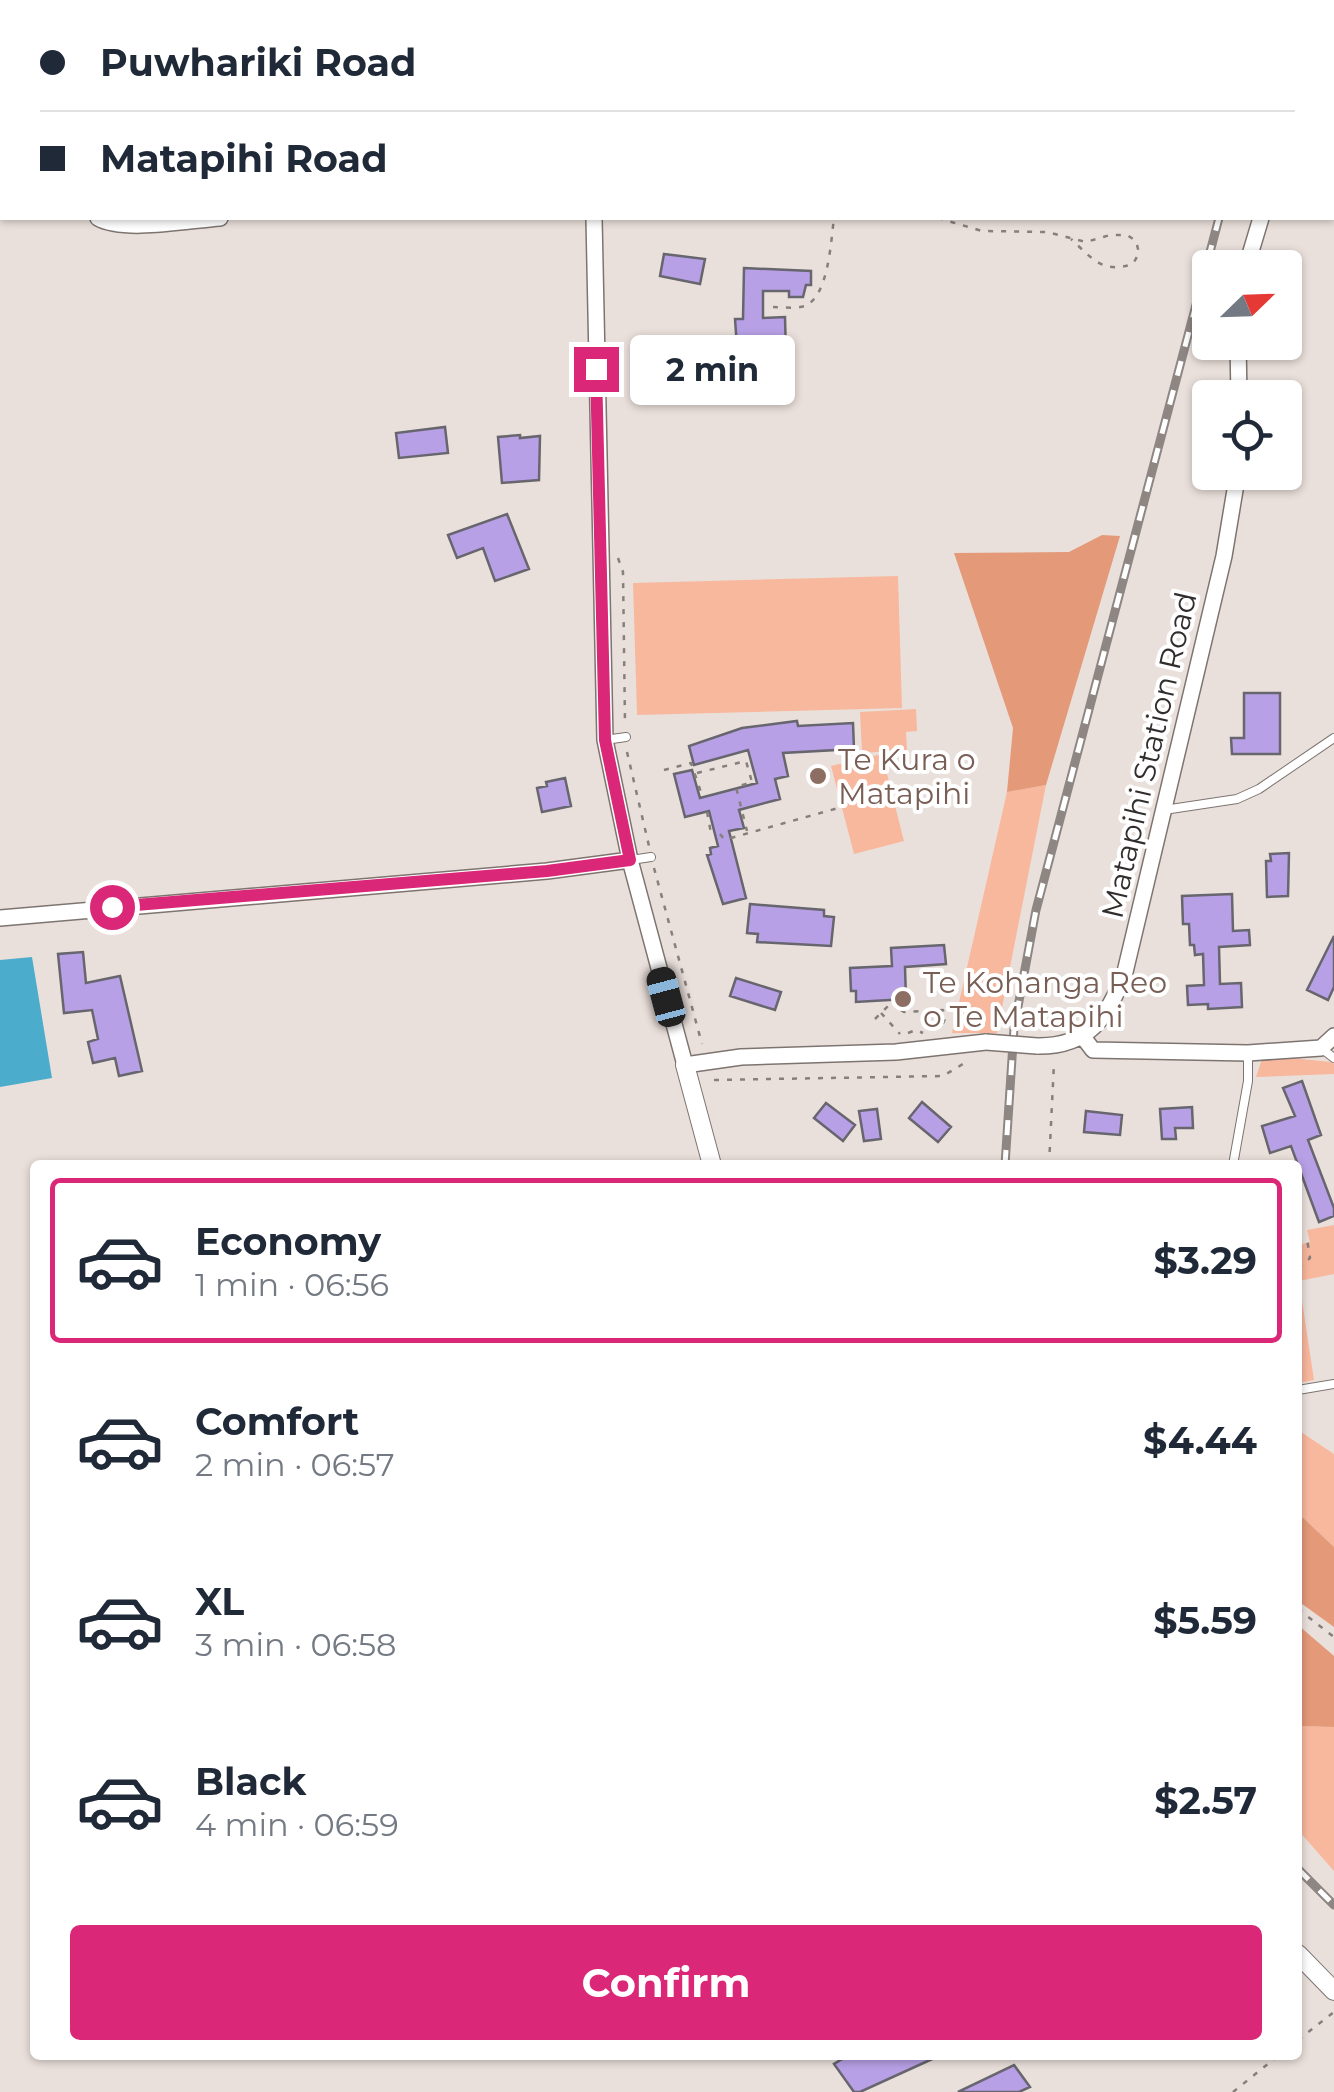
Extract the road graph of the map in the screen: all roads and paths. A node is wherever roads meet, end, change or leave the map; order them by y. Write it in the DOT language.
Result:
graph roads {
  1 [pos="102,220"];
  2 [pos="193,220"];
  3 [pos="594,220"];
  4 [pos="834,220"];
  5 [pos="945,220"];
  6 [pos="1261,220"];
  7 [pos="1071,239"];
  8 [pos="1252,250"];
  9 [pos="773,307"];
  10 [pos="1235,490"];
  11 [pos="616,555"];
  12 [pos="626,737"];
  13 [pos="1334,738"];
  14 [pos="605,740"];
  15 [pos="664,770"];
  16 [pos="697,774"];
  17 [pos="703,798"];
  18 [pos="842,808"];
  19 [pos="1164,810"];
  20 [pos="706,812"];
  21 [pos="747,831"];
  22 [pos="711,833"];
  23 [pos="720,834"];
  24 [pos="651,857"];
  25 [pos="630,860"];
  26 [pos="0,918"];
  27 [pos="895,1000"];
  28 [pos="888,1001"];
  29 [pos="881,1013"];
  30 [pos="875,1019"];
  31 [pos="1082,1036"];
  32 [pos="1058,1046"];
  33 [pos="1330,1048"];
  34 [pos="1248,1052"];
  35 [pos="972,1059"];
  36 [pos="706,1060"];
  37 [pos="685,1065"];
  38 [pos="711,1160"];
  39 [pos="1049,1160"];
  40 [pos="1234,1160"];
  41 [pos="1308,1239"];
  42 [pos="1302,1265"];
  43 [pos="1334,1384"];
  44 [pos="1302,1389"];
  45 [pos="1302,1612"];
  46 [pos="1334,1637"];
  47 [pos="1302,1958"];
  48 [pos="1334,1991"];
  49 [pos="1334,2012"];
  50 [pos="1302,2037"];
  51 [pos="1273,2060"];
  52 [pos="1233,2092"];
  1 -- 2 [label="street"];
  3 -- 14 [label="street"];
  4 -- 9 [label="path"];
  5 -- 7 [label="path"];
  6 -- 8 [label="street"];
  7 -- 7 [label="path"];
  10 -- 19 [label="street, Matapihi Station Road"];
  11 -- 12 [label="path"];
  12 -- 14 [label="lane"];
  12 -- 24 [label="path"];
  13 -- 19 [label="lane"];
  14 -- 25 [label="street"];
  15 -- 16 [label="path"];
  16 -- 17 [label="path"];
  16 -- 21 [label="path"];
  18 -- 21 [label="path"];
  19 -- 31 [label="street, Matapihi Station Road"];
  20 -- 22 [label="path"];
  21 -- 23 [label="path"];
  24 -- 25 [label="lane"];
  24 -- 36 [label="path"];
  25 -- 26 [label="street"];
  25 -- 37 [label="street"];
  27 -- 29 [label="path"];
  28 -- 29 [label="path"];
  29 -- 30 [label="path"];
  31 -- 32 [label="street"];
  31 -- 34 [label="street"];
  32 -- 36 [label="street, bridge"];
  32 -- 39 [label="path"];
  33 -- 34 [label="street"];
  34 -- 40 [label="lane"];
  35 -- 36 [label="path"];
  36 -- 37 [label="street"];
  37 -- 38 [label="street"];
  41 -- 42 [label="path"];
  43 -- 44 [label="lane"];
  45 -- 46 [label="path"];
  47 -- 48 [label="street"];
  49 -- 50 [label="path"];
  51 -- 52 [label="path"];
}
